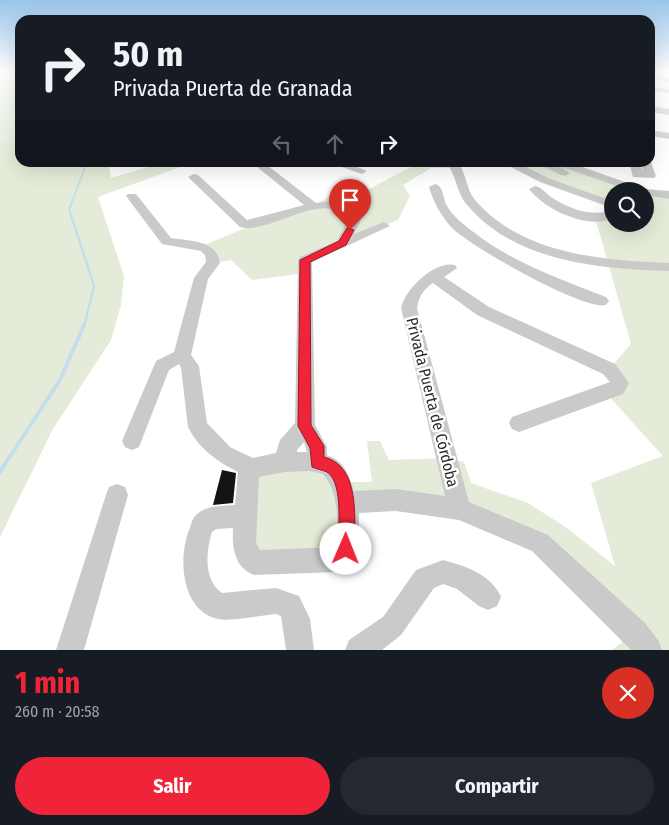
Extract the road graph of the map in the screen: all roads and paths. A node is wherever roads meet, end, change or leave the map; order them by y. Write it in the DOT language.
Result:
graph roads {
  1 [pos="655,110"];
  2 [pos="669,112"];
  3 [pos="655,134"];
  4 [pos="669,136"];
  5 [pos="262,167"];
  6 [pos="351,167"];
  7 [pos="456,167"];
  8 [pos="517,167"];
  9 [pos="552,167"];
  10 [pos="569,167"];
  11 [pos="589,167"];
  12 [pos="635,167"];
  13 [pos="647,167"];
  14 [pos="362,170"];
  15 [pos="588,174"];
  16 [pos="644,176"];
  17 [pos="194,177"];
  18 [pos="612,182"];
  19 [pos="644,182"];
  20 [pos="604,186"];
  21 [pos="435,187"];
  22 [pos="535,189"];
  23 [pos="654,194"];
  24 [pos="669,195"];
  25 [pos="132,196"];
  26 [pos="654,196"];
  27 [pos="669,201"];
  28 [pos="604,202"];
  29 [pos="314,207"];
  30 [pos="604,217"];
  31 [pos="384,226"];
  32 [pos="511,234"];
  33 [pos="343,243"];
  34 [pos="487,248"];
  35 [pos="669,268"];
  36 [pos="442,273"];
  37 [pos="602,301"];
  38 [pos="182,356"];
  39 [pos="519,423"];
  40 [pos="304,426"];
  41 [pos="132,441"];
  42 [pos="285,462"];
  43 [pos="317,462"];
  44 [pos="253,468"];
  45 [pos="116,495"];
  46 [pos="346,502"];
  47 [pos="460,509"];
  48 [pos="244,516"];
  49 [pos="488,597"];
  50 [pos="70,650"];
  51 [pos="300,650"];
  52 [pos="359,650"];
  53 [pos="648,650"];
  1 -- 2 [label="street"];
  3 -- 4 [label="street"];
  5 -- 29 [label="street"];
  6 -- 14 [label="street"];
  7 -- 32 [label="street"];
  8 -- 28 [label="street"];
  9 -- 20 [label="street"];
  10 -- 15 [label="street"];
  11 -- 15 [label="street"];
  12 -- 16 [label="street"];
  13 -- 16 [label="street"];
  15 -- 18 [label="street"];
  16 -- 19 [label="street"];
  17 -- 29 [label="street"];
  21 -- 34 [label="street"];
  22 -- 30 [label="street"];
  23 -- 24 [label="street"];
  25 -- 38 [label="street"];
  26 -- 27 [label="street"];
  29 -- 33 [label="street"];
  31 -- 33 [label="street"];
  32 -- 34 [label="street"];
  32 -- 35 [label="street"];
  33 -- 40 [label="street"];
  34 -- 37 [label="street"];
  36 -- 39 [label="street, Privada Puerta de Córdoba"];
  36 -- 47 [label="street, Privada Puerta de Córdoba"];
  38 -- 41 [label="street"];
  38 -- 44 [label="street"];
  40 -- 42 [label="street"];
  40 -- 43 [label="street"];
  42 -- 43 [label="street"];
  42 -- 44 [label="street"];
  43 -- 46 [label="street"];
  44 -- 48 [label="street"];
  45 -- 50 [label="street"];
  46 -- 47 [label="street"];
  46 -- 48 [label="street"];
  47 -- 53 [label="street"];
  48 -- 51 [label="street"];
  49 -- 52 [label="street"];
}
